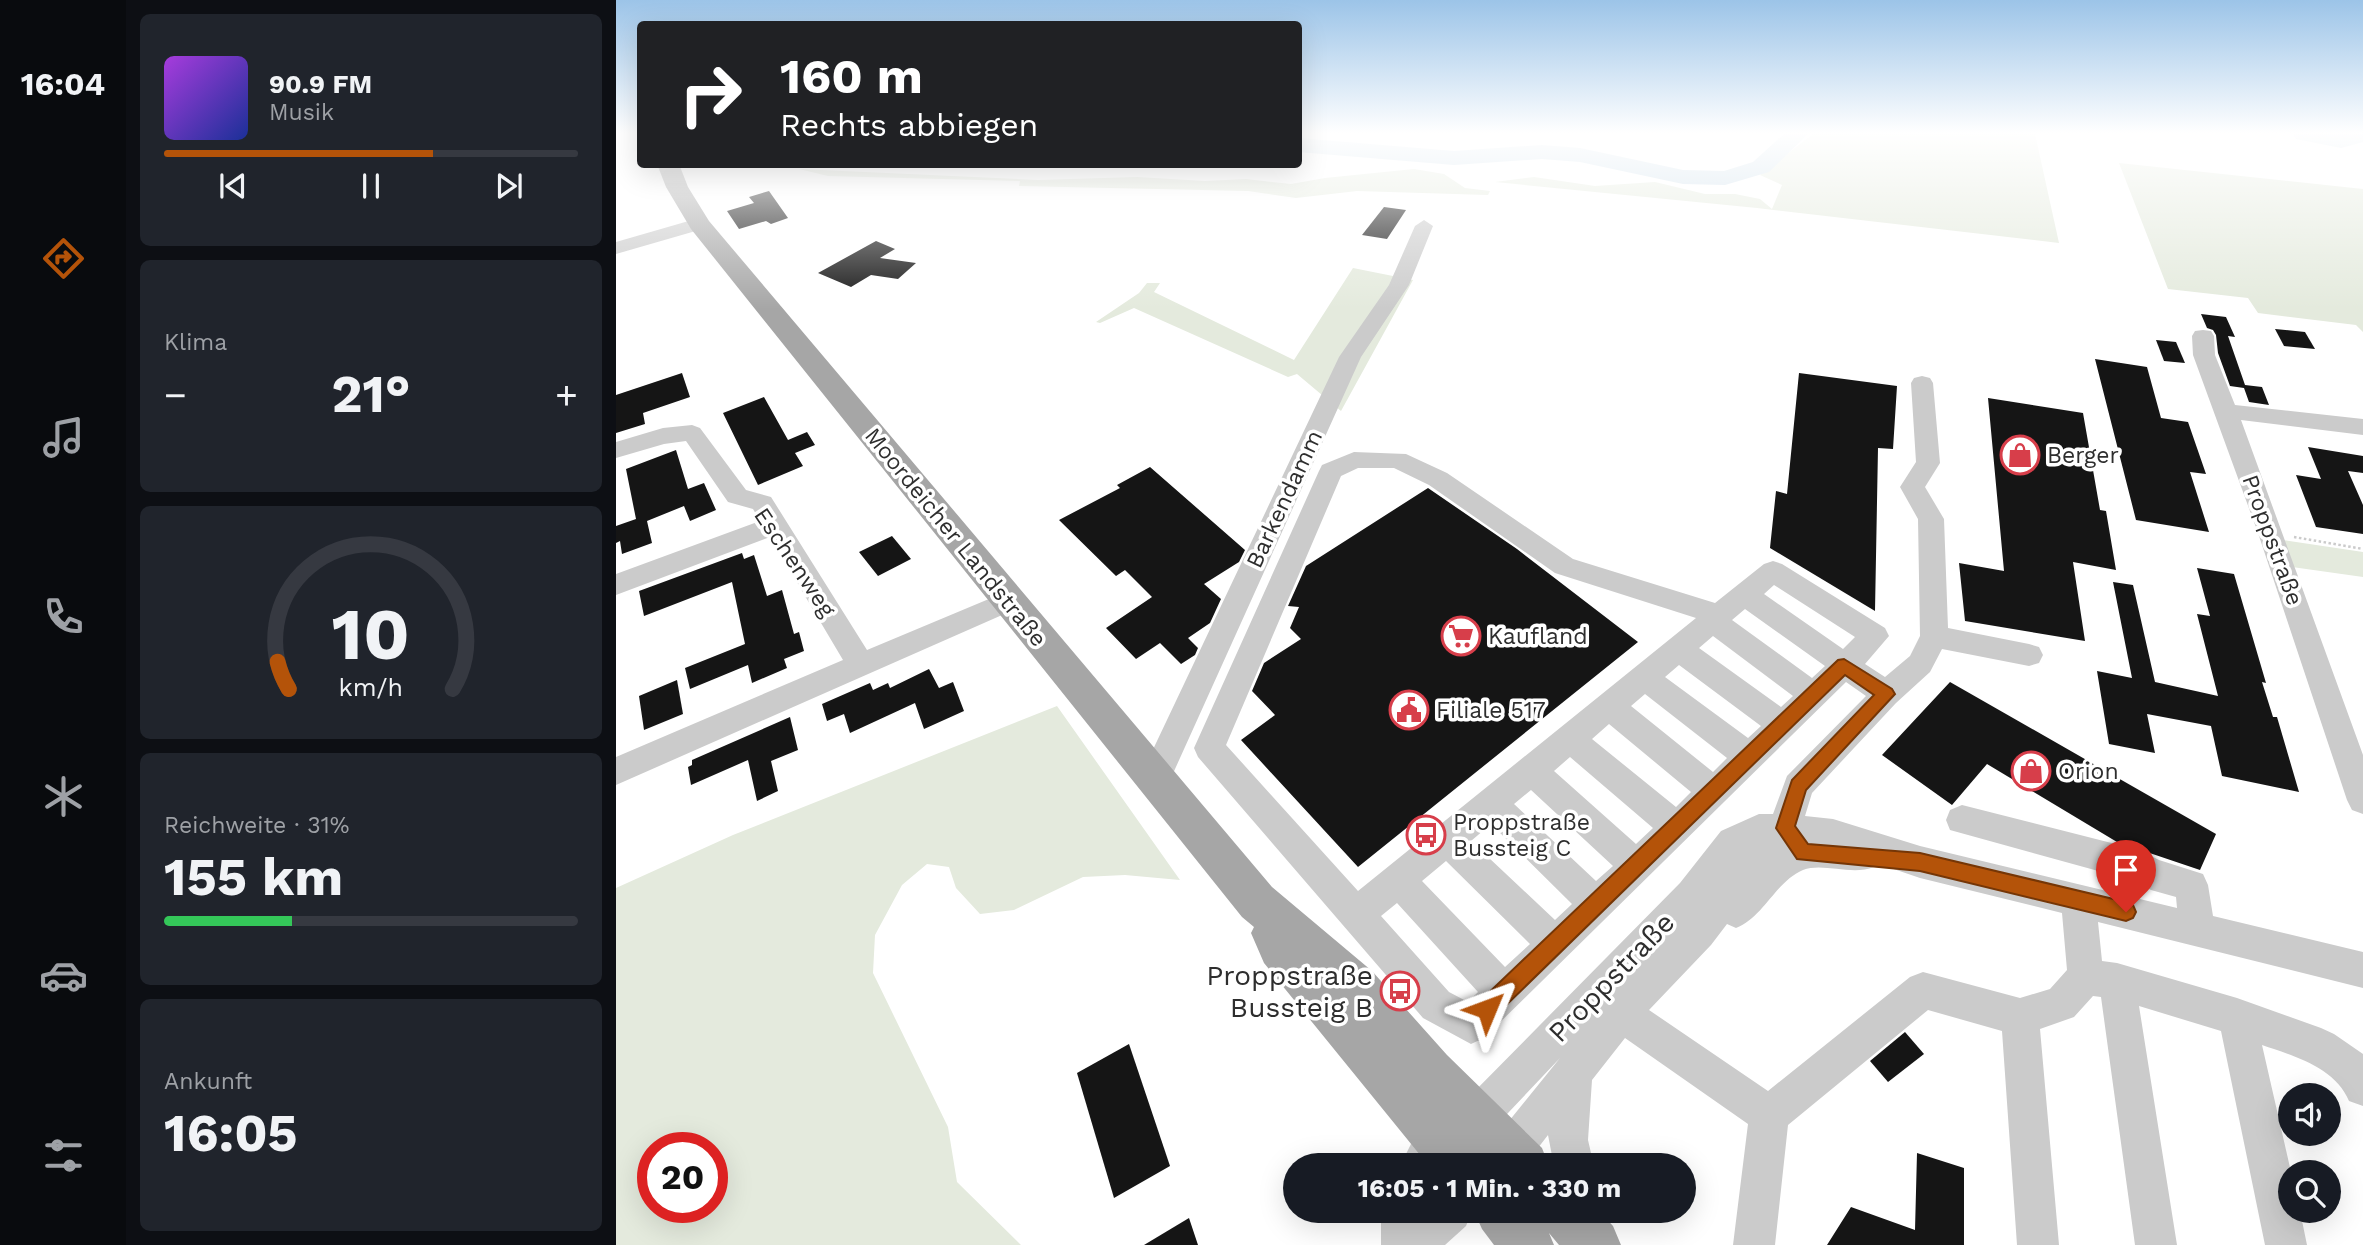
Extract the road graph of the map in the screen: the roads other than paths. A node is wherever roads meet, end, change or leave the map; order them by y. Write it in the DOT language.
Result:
graph roads {
  1 [pos="680,192"];
  2 [pos="699,224"];
  3 [pos="1424,226"];
  4 [pos="616,248"];
  5 [pos="2203,336"];
  6 [pos="1922,383"];
  7 [pos="2226,411"];
  8 [pos="2363,427"];
  9 [pos="616,450"];
  10 [pos="775,525"];
  11 [pos="616,585"];
  12 [pos="1745,594"];
  13 [pos="1008,601"];
  14 [pos="1716,618"];
  15 [pos="1934,636"];
  16 [pos="1679,649"];
  17 [pos="2029,655"];
  18 [pos="861,665"];
  19 [pos="1844,665"];
  20 [pos="1644,677"];
  21 [pos="1886,694"];
  22 [pos="1813,695"];
  23 [pos="1609,706"];
  24 [pos="1782,725"];
  25 [pos="1570,738"];
  26 [pos="1749,757"];
  27 [pos="1531,770"];
  28 [pos="616,771"];
  29 [pos="1155,779"];
  30 [pos="1713,792"];
  31 [pos="2363,800"];
  32 [pos="1492,803"];
  33 [pos="1962,820"];
  34 [pos="1676,827"];
  35 [pos="1447,840"];
  36 [pos="1794,840"];
  37 [pos="1636,865"];
  38 [pos="1398,880"];
  39 [pos="2078,900"];
  40 [pos="1596,904"];
  41 [pos="1356,915"];
  42 [pos="2198,930"];
  43 [pos="1555,944"];
  44 [pos="2363,971"];
  45 [pos="2101,979"];
  46 [pos="1504,993"];
  47 [pos="1621,1013"];
  48 [pos="2020,1017"];
  49 [pos="2237,1017"];
  50 [pos="1573,1073"];
  51 [pos="2363,1087"];
  52 [pos="1769,1115"];
  53 [pos="1477,1153"];
  54 [pos="1571,1153"];
  55 [pos="1402,1223"];
  56 [pos="1438,1223"];
  57 [pos="1510,1223"];
  58 [pos="1575,1223"];
  59 [pos="1599,1223"];
  60 [pos="1402,1245"];
  61 [pos="1420,1245"];
  62 [pos="1527,1245"];
  63 [pos="1594,1245"];
  64 [pos="1613,1245"];
  65 [pos="1754,1245"];
  66 [pos="2038,1245"];
  67 [pos="2156,1245"];
  68 [pos="2286,1245"];
  1 -- 2 [label="main road, Moordeicher Landstraße"];
  2 -- 4 [label="street"];
  2 -- 13 [label="main road, Moordeicher Landstraße"];
  3 -- 29 [label="street, Barkendamm"];
  5 -- 7 [label="street, Proppstraße"];
  6 -- 15 [label="street"];
  7 -- 8 [label="street"];
  7 -- 31 [label="street, Proppstraße"];
  9 -- 10 [label="street, Eschenweg"];
  10 -- 11 [label="street"];
  10 -- 18 [label="street, Eschenweg"];
  12 -- 14 [label="street"];
  12 -- 19 [label="street"];
  12 -- 19 [label="street"];
  13 -- 18 [label="street"];
  13 -- 29 [label="main road, Moordeicher Landstraße"];
  14 -- 16 [label="street"];
  14 -- 22 [label="street"];
  14 -- 41 [label="street"];
  15 -- 17 [label="street"];
  15 -- 21 [label="street"];
  16 -- 20 [label="street"];
  16 -- 24 [label="street"];
  18 -- 28 [label="street"];
  19 -- 21 [label="street"];
  19 -- 22 [label="street"];
  20 -- 23 [label="street"];
  20 -- 26 [label="street"];
  21 -- 36 [label="street"];
  22 -- 24 [label="street"];
  23 -- 25 [label="street"];
  23 -- 30 [label="street"];
  24 -- 26 [label="street"];
  25 -- 27 [label="street"];
  25 -- 34 [label="street"];
  26 -- 30 [label="street"];
  27 -- 32 [label="street"];
  27 -- 37 [label="street"];
  29 -- 53 [label="main road, Moordeicher Landstraße"];
  30 -- 34 [label="street"];
  32 -- 35 [label="street"];
  32 -- 40 [label="street"];
  33 -- 42 [label="street"];
  34 -- 37 [label="street"];
  35 -- 38 [label="street"];
  35 -- 43 [label="street"];
  36 -- 39 [label="street, Proppstraße"];
  36 -- 47 [label="street, Proppstraße"];
  36 -- 53 [label="street, Proppstraße"];
  37 -- 40 [label="street"];
  38 -- 41 [label="street"];
  38 -- 46 [label="street"];
  39 -- 42 [label="street, Proppstraße"];
  39 -- 45 [label="street"];
  40 -- 43 [label="street"];
  41 -- 46 [label="street"];
  42 -- 44 [label="street, Proppstraße"];
  43 -- 46 [label="street"];
  45 -- 48 [label="street"];
  45 -- 49 [label="street"];
  45 -- 67 [label="street"];
  47 -- 50 [label="street, Proppstraße"];
  47 -- 52 [label="street, Proppstraße"];
  48 -- 52 [label="street"];
  48 -- 66 [label="street"];
  49 -- 51 [label="street"];
  49 -- 68 [label="street"];
  50 -- 53 [label="street, Proppstraße"];
  50 -- 54 [label="street, Proppstraße"];
  52 -- 65 [label="street"];
  55 -- 60 [label="street"];
  56 -- 61 [label="street"];
  57 -- 62 [label="main road"];
  58 -- 63 [label="main road"];
  59 -- 64 [label="street"];
}
